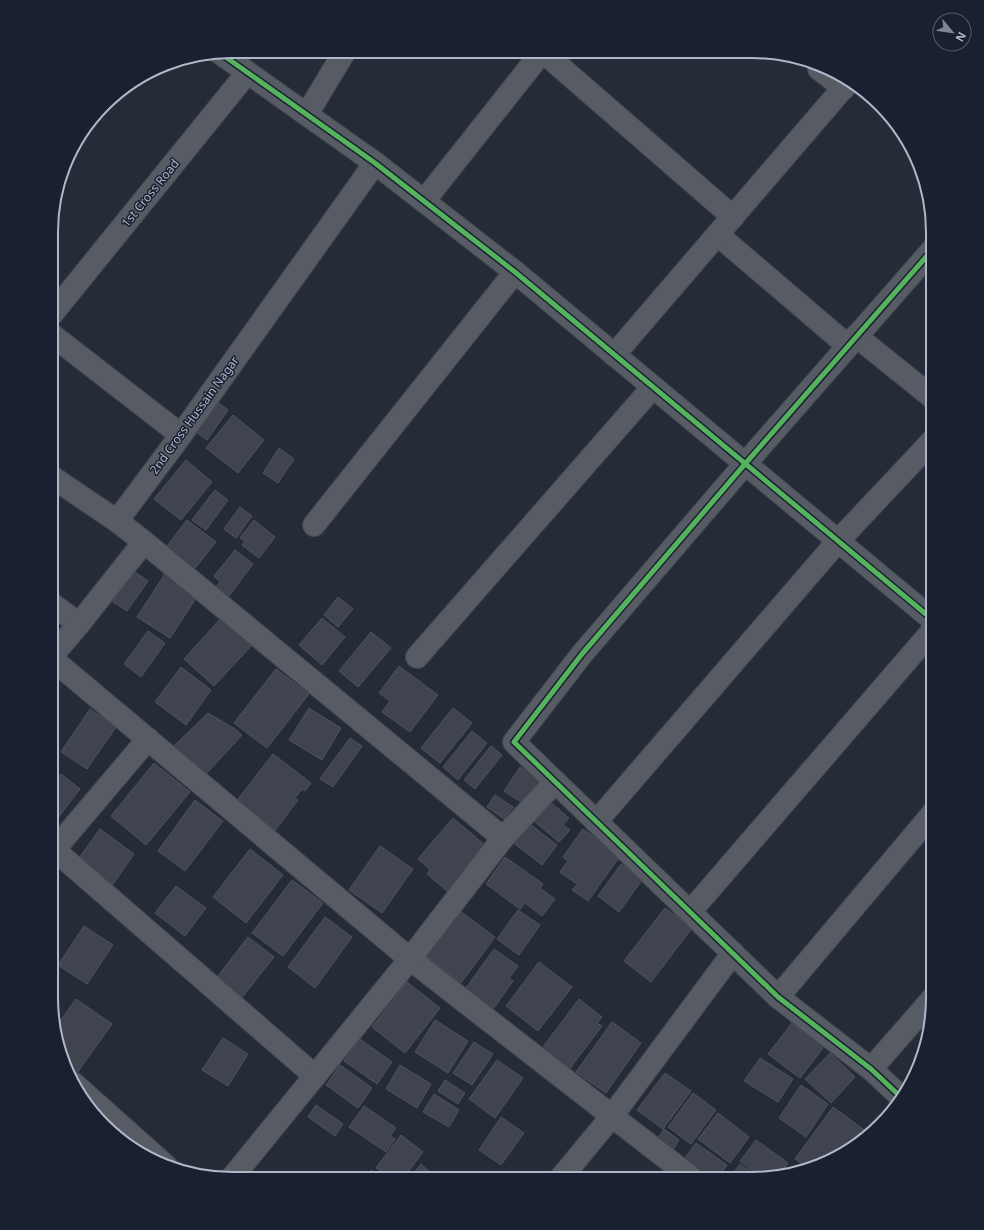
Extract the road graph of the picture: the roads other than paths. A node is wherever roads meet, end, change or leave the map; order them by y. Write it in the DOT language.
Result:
graph roads {
  1 [pos="227,58"];
  2 [pos="341,58"];
  3 [pos="538,58"];
  4 [pos="550,58"];
  5 [pos="247,73"];
  6 [pos="846,85"];
  7 [pos="307,114"];
  8 [pos="375,163"];
  9 [pos="424,201"];
  10 [pos="733,217"];
  11 [pos="718,234"];
  12 [pos="926,257"];
  13 [pos="515,272"];
  14 [pos="58,307"];
  15 [pos="58,340"];
  16 [pos="852,341"];
  17 [pos="614,355"];
  18 [pos="653,387"];
  19 [pos="926,393"];
  20 [pos="181,435"];
  21 [pos="926,447"];
  22 [pos="745,464"];
  23 [pos="58,481"];
  24 [pos="117,521"];
  25 [pos="314,525"];
  26 [pos="838,541"];
  27 [pos="144,542"];
  28 [pos="58,608"];
  29 [pos="926,614"];
  30 [pos="79,624"];
  31 [pos="926,638"];
  32 [pos="58,649"];
  33 [pos="417,657"];
  34 [pos="58,664"];
  35 [pos="148,739"];
  36 [pos="555,782"];
  37 [pos="926,821"];
  38 [pos="596,822"];
  39 [pos="503,838"];
  40 [pos="58,843"];
  41 [pos="58,853"];
  42 [pos="690,912"];
  43 [pos="733,953"];
  44 [pos="410,959"];
  45 [pos="778,997"];
  46 [pos="926,1006"];
  47 [pos="871,1069"];
  48 [pos="315,1076"];
  49 [pos="898,1094"];
  50 [pos="88,1097"];
  51 [pos="612,1116"];
  52 [pos="149,1151"];
  53 [pos="237,1172"];
  54 [pos="566,1172"];
  55 [pos="684,1172"];
  1 -- 5 [label="street"];
  2 -- 7 [label="street"];
  3 -- 9 [label="street"];
  4 -- 10 [label="street"];
  5 -- 7 [label="street"];
  5 -- 14 [label="street, 1st Cross Road"];
  6 -- 10 [label="street"];
  7 -- 8 [label="street"];
  8 -- 9 [label="street"];
  8 -- 20 [label="street, 2nd Cross Hussain Nagar"];
  9 -- 13 [label="street"];
  10 -- 11 [label="street"];
  11 -- 16 [label="street"];
  11 -- 17 [label="street"];
  12 -- 16 [label="street"];
  13 -- 17 [label="street"];
  13 -- 25 [label="street"];
  15 -- 20 [label="street"];
  16 -- 19 [label="street"];
  16 -- 22 [label="street"];
  17 -- 18 [label="street"];
  18 -- 22 [label="street"];
  18 -- 33 [label="street"];
  20 -- 24 [label="street, 2nd Cross Hussain Nagar"];
  21 -- 26 [label="street"];
  22 -- 26 [label="street"];
  22 -- 36 [label="street"];
  23 -- 24 [label="street"];
  24 -- 27 [label="street"];
  26 -- 29 [label="street"];
  26 -- 38 [label="street"];
  27 -- 30 [label="street"];
  27 -- 39 [label="street"];
  28 -- 30 [label="street"];
  30 -- 32 [label="street"];
  31 -- 42 [label="street"];
  34 -- 35 [label="street"];
  35 -- 40 [label="street"];
  35 -- 44 [label="street"];
  36 -- 38 [label="street"];
  36 -- 39 [label="street"];
  37 -- 45 [label="street"];
  38 -- 42 [label="street"];
  39 -- 44 [label="street"];
  41 -- 48 [label="street"];
  42 -- 43 [label="street"];
  43 -- 45 [label="street"];
  43 -- 51 [label="street"];
  44 -- 48 [label="street"];
  44 -- 51 [label="street"];
  45 -- 47 [label="street"];
  46 -- 47 [label="street"];
  47 -- 49 [label="street"];
  48 -- 53 [label="street"];
  50 -- 52 [label="street"];
  51 -- 54 [label="street"];
  51 -- 55 [label="street"];
}
